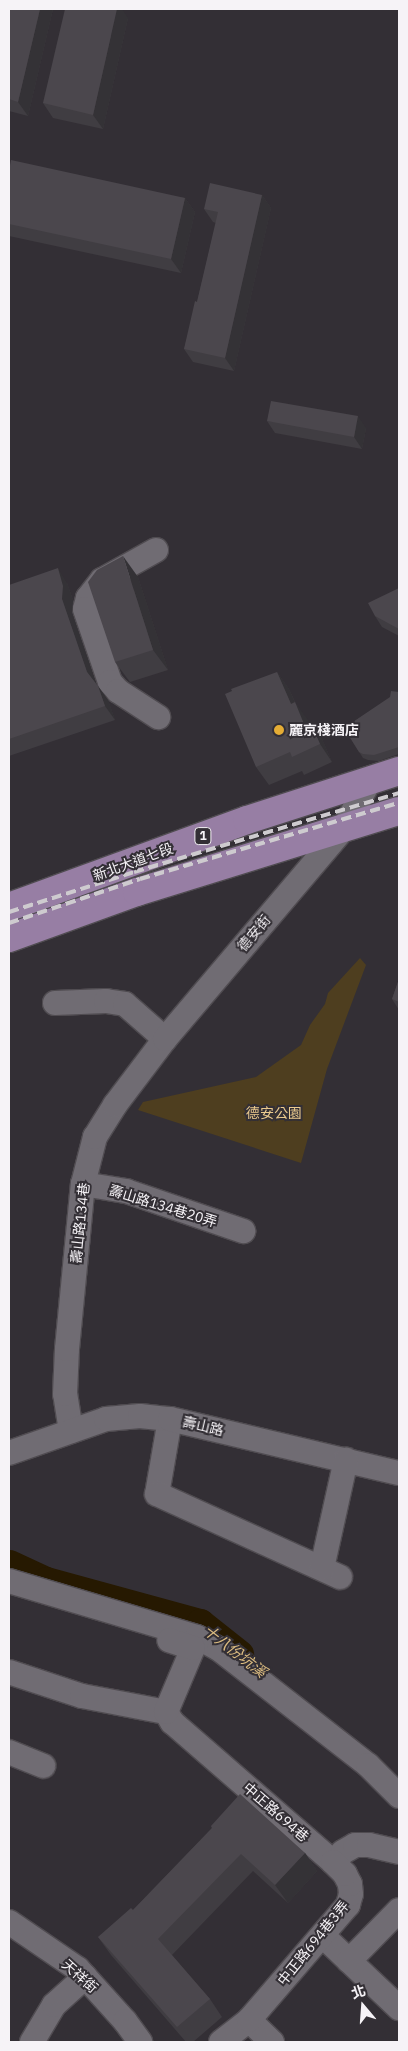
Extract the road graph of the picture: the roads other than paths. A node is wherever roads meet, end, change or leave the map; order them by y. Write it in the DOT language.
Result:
graph roads {
  1 [pos="156,550"];
  2 [pos="158,717"];
  3 [pos="399,771"];
  4 [pos="370,780"];
  5 [pos="399,811"];
  6 [pos="344,828"];
  7 [pos="9,907"];
  8 [pos="9,938"];
  9 [pos="55,1003"];
  10 [pos="165,1039"];
  11 [pos="83,1184"];
  12 [pos="243,1231"];
  13 [pos="170,1419"];
  14 [pos="72,1430"];
  15 [pos="9,1453"];
  16 [pos="346,1460"];
  17 [pos="399,1472"];
  18 [pos="9,1581"];
  19 [pos="9,1594"];
  20 [pos="9,1672"];
  21 [pos="166,1712"];
  22 [pos="9,1752"];
  23 [pos="43,1766"];
  24 [pos="399,1796"];
  25 [pos="399,1852"];
  26 [pos="333,1862"];
  27 [pos="399,1910"];
  28 [pos="9,1922"];
  29 [pos="323,1936"];
  30 [pos="349,1961"];
  31 [pos="85,1977"];
  32 [pos="399,2008"];
  33 [pos="249,2020"];
  34 [pos="32,2042"];
  35 [pos="140,2042"];
  36 [pos="221,2042"];
  37 [pos="272,2042"];
  1 -- 2 [label="street"];
  3 -- 4 [label="main road, 新北大道七段 / 1"];
  4 -- 6 [label="street, 德安街"];
  4 -- 7 [label="main road, 新北大道七段 / 1"];
  5 -- 6 [label="main road, 新北大道七段"];
  6 -- 8 [label="main road, 新北大道七段"];
  6 -- 10 [label="street, 德安街"];
  9 -- 10 [label="street"];
  10 -- 11 [label="street, 壽山路134巷"];
  11 -- 12 [label="street, 壽山路134巷20弄"];
  11 -- 14 [label="street, 壽山路134巷"];
  13 -- 14 [label="street, 壽山路"];
  13 -- 16 [label="street, 壽山路"];
  13 -- 16 [label="street"];
  14 -- 15 [label="street, 壽山路"];
  16 -- 17 [label="street, 壽山路"];
  18 -- 24 [label="street"];
  19 -- 21 [label="street"];
  20 -- 21 [label="street"];
  21 -- 26 [label="street, 中正路694巷"];
  22 -- 23 [label="street"];
  25 -- 26 [label="street"];
  26 -- 29 [label="street, 中正路694巷3弄"];
  27 -- 30 [label="street"];
  28 -- 31 [label="street, 天祥街"];
  29 -- 30 [label="street"];
  29 -- 33 [label="street, 中正路694巷3弄"];
  30 -- 32 [label="street"];
  31 -- 34 [label="street"];
  31 -- 35 [label="street, 天祥街"];
  33 -- 36 [label="street, 中正路694巷3弄"];
  33 -- 37 [label="street"];
}
